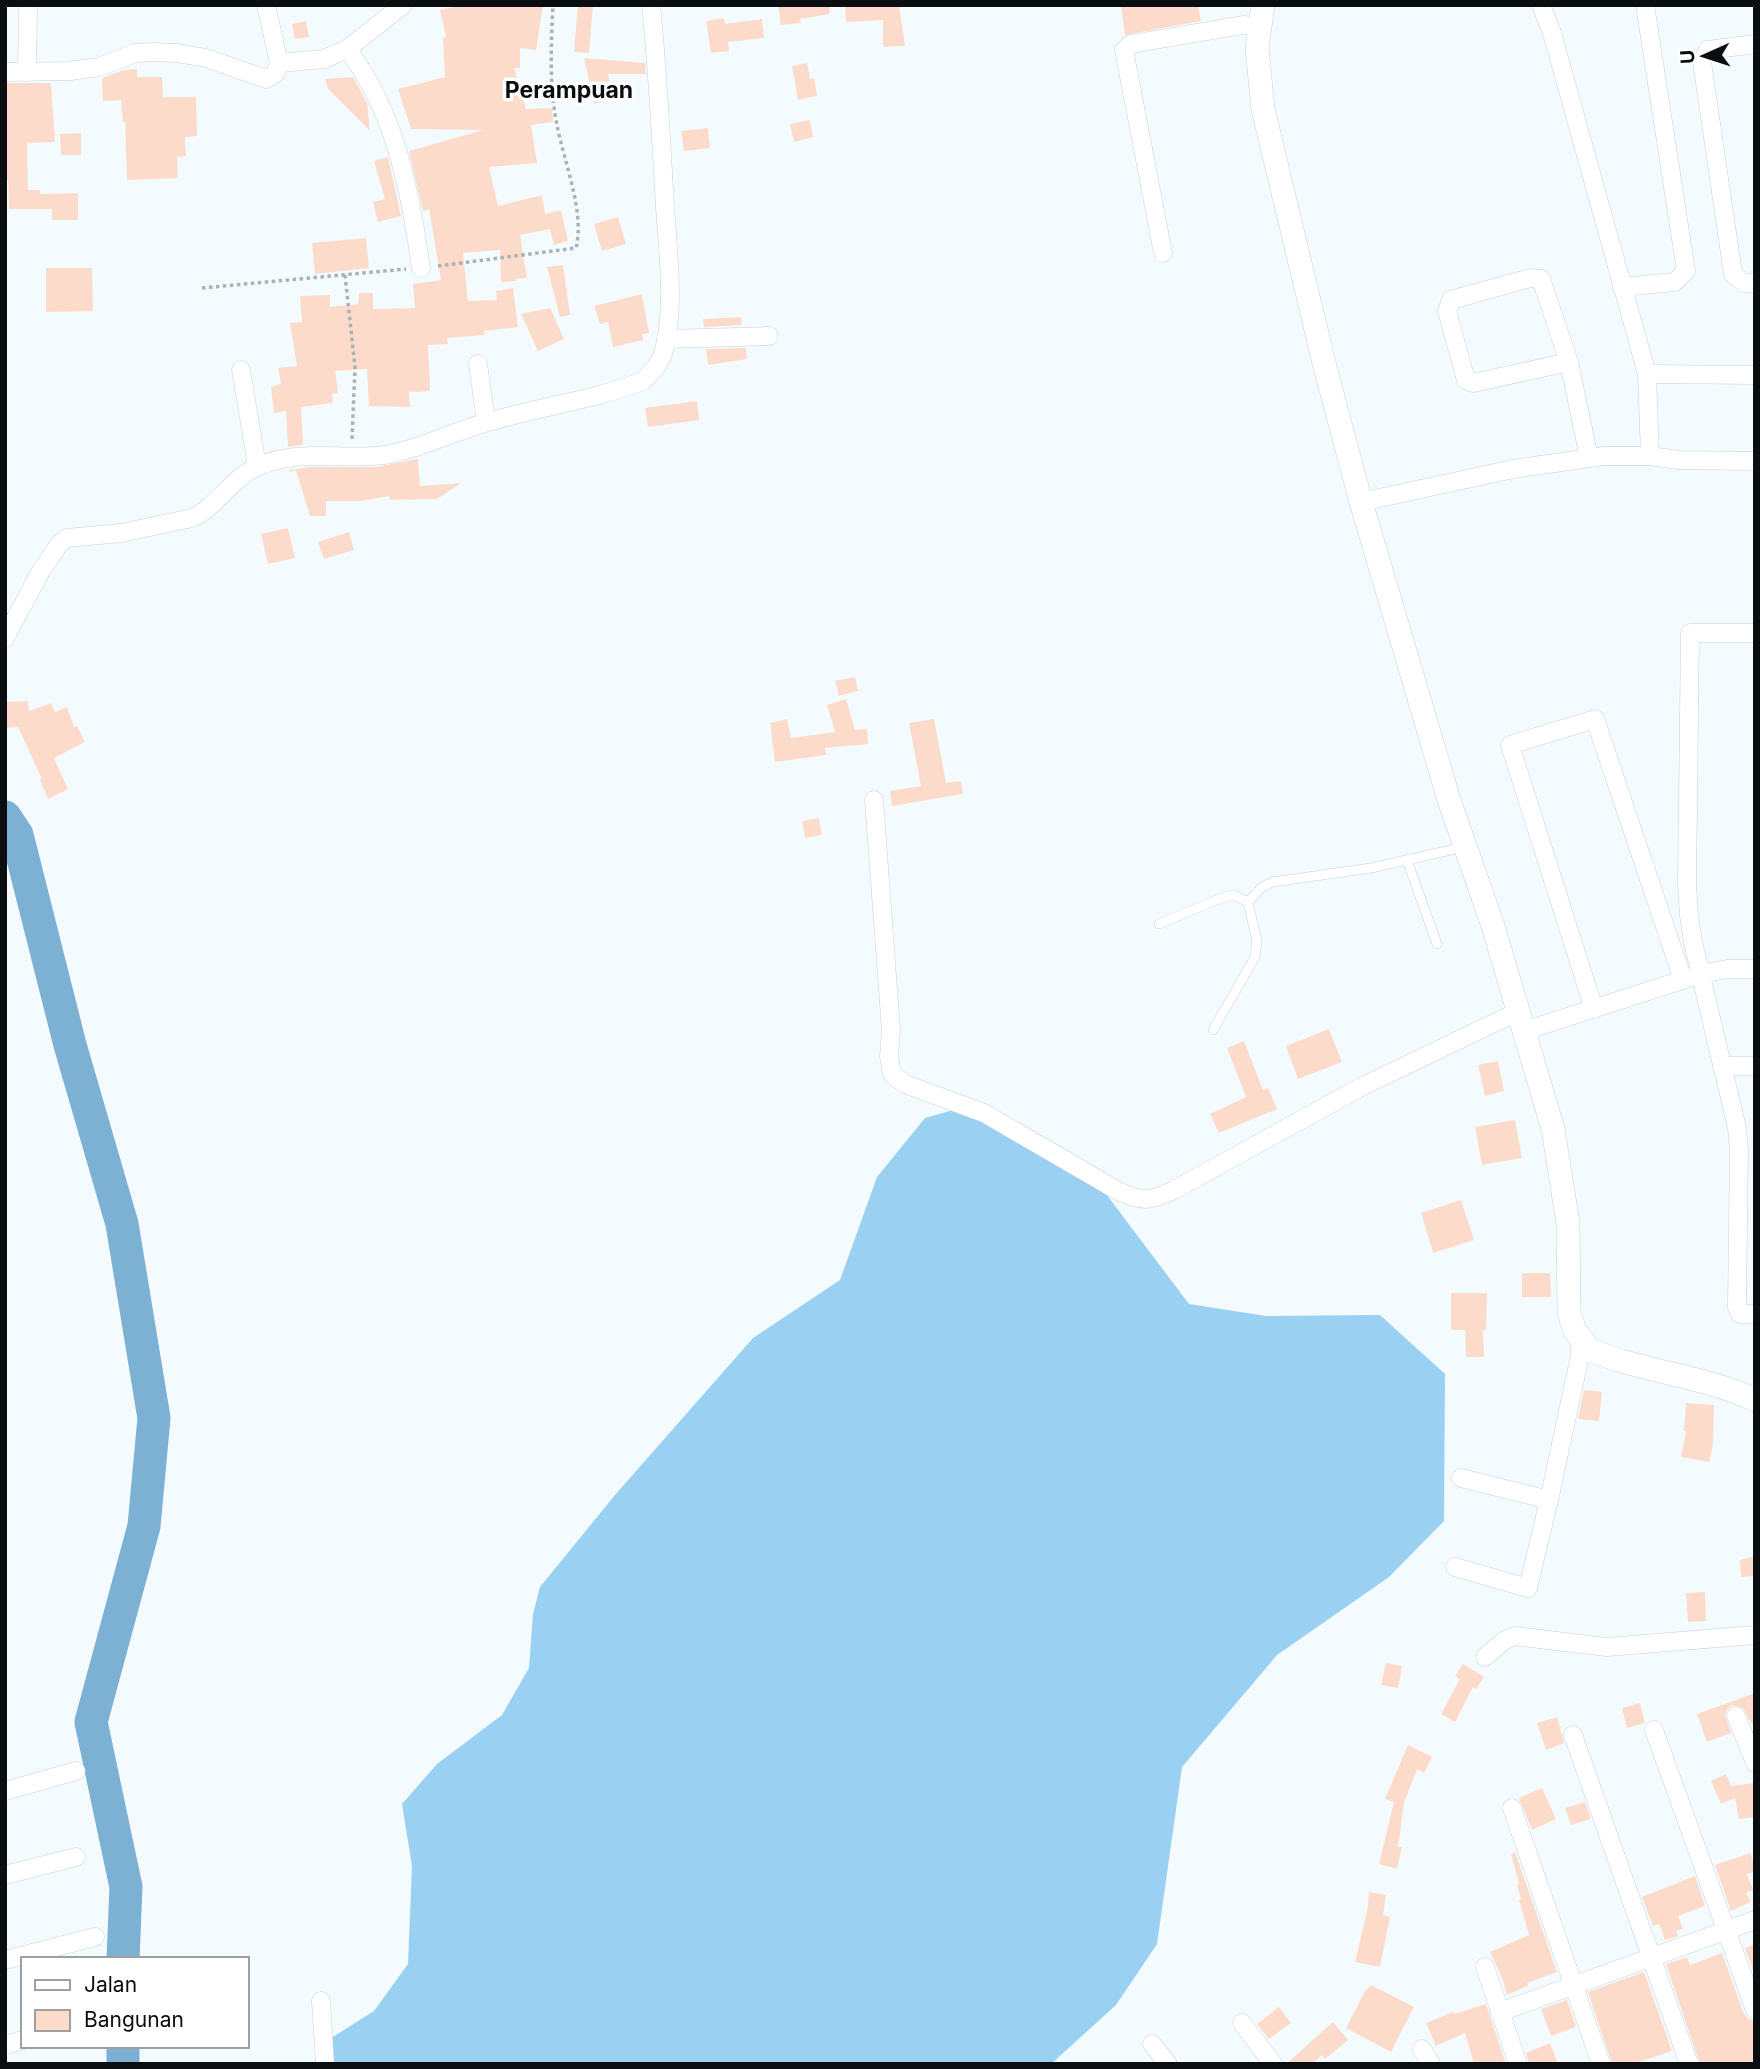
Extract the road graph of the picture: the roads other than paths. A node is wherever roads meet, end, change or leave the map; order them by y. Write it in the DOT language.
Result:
graph roads {
  1 [pos="28,5"];
  2 [pos="266,5"];
  3 [pos="402,5"];
  4 [pos="650,5"];
  5 [pos="1541,5"];
  6 [pos="1549,5"];
  7 [pos="1645,5"];
  8 [pos="1261,16"];
  9 [pos="1552,33"];
  10 [pos="1755,44"];
  11 [pos="347,49"];
  12 [pos="279,63"];
  13 [pos="5,72"];
  14 [pos="27,72"];
  15 [pos="1163,253"];
  16 [pos="421,268"];
  17 [pos="1755,283"];
  18 [pos="1622,287"];
  19 [pos="769,336"];
  20 [pos="666,339"];
  21 [pos="1569,362"];
  22 [pos="478,364"];
  23 [pos="241,370"];
  24 [pos="1647,374"];
  25 [pos="1755,375"];
  26 [pos="486,422"];
  27 [pos="1650,456"];
  28 [pos="1589,458"];
  29 [pos="1755,461"];
  30 [pos="257,466"];
  31 [pos="1361,502"];
  32 [pos="1755,633"];
  33 [pos="5,638"];
  34 [pos="874,800"];
  35 [pos="1466,847"];
  36 [pos="1407,860"];
  37 [pos="1248,902"];
  38 [pos="1159,924"];
  39 [pos="1437,944"];
  40 [pos="1755,969"];
  41 [pos="1701,974"];
  42 [pos="1684,980"];
  43 [pos="1594,1009"];
  44 [pos="1521,1021"];
  45 [pos="1213,1030"];
  46 [pos="1722,1066"];
  47 [pos="1755,1066"];
  48 [pos="1746,1162"];
  49 [pos="1755,1314"];
  50 [pos="1582,1346"];
  51 [pos="1755,1400"];
  52 [pos="1461,1478"];
  53 [pos="1549,1500"];
  54 [pos="1455,1567"];
  55 [pos="1755,1635"];
  56 [pos="1485,1657"];
  57 [pos="1736,1716"];
  58 [pos="1654,1730"];
  59 [pos="1573,1735"];
  60 [pos="1755,1763"];
  61 [pos="76,1771"];
  62 [pos="5,1791"];
  63 [pos="1512,1808"];
  64 [pos="76,1857"];
  65 [pos="5,1875"];
  66 [pos="1755,1920"];
  67 [pos="1726,1930"];
  68 [pos="95,1937"];
  69 [pos="1651,1958"];
  70 [pos="5,1960"];
  71 [pos="1485,1967"];
  72 [pos="1573,1987"];
  73 [pos="321,2001"];
  74 [pos="1755,2010"];
  75 [pos="1500,2012"];
  76 [pos="1242,2023"];
  77 [pos="1152,2044"];
  78 [pos="325,2064"];
  79 [pos="1168,2064"];
  80 [pos="1273,2064"];
  81 [pos="1518,2064"];
  82 [pos="1601,2064"];
  83 [pos="1689,2064"];
  1 -- 14 [label="street"];
  2 -- 12 [label="street"];
  3 -- 11 [label="street"];
  4 -- 20 [label="street"];
  5 -- 9 [label="street"];
  6 -- 9 [label="street"];
  7 -- 18 [label="street"];
  8 -- 15 [label="street"];
  8 -- 31 [label="street"];
  9 -- 18 [label="street"];
  10 -- 17 [label="street"];
  11 -- 12 [label="street"];
  11 -- 16 [label="street"];
  12 -- 14 [label="street"];
  13 -- 14 [label="street"];
  18 -- 24 [label="street"];
  19 -- 20 [label="street"];
  20 -- 26 [label="street"];
  21 -- 21 [label="street"];
  21 -- 28 [label="street"];
  22 -- 26 [label="street"];
  23 -- 30 [label="street"];
  24 -- 25 [label="street"];
  24 -- 27 [label="street"];
  26 -- 30 [label="street"];
  27 -- 28 [label="street"];
  27 -- 29 [label="street"];
  28 -- 31 [label="street"];
  30 -- 33 [label="street"];
  31 -- 35 [label="street"];
  32 -- 41 [label="street"];
  34 -- 44 [label="street"];
  35 -- 36 [label="lane"];
  35 -- 44 [label="street"];
  36 -- 37 [label="lane"];
  36 -- 39 [label="lane"];
  37 -- 38 [label="lane"];
  37 -- 45 [label="lane"];
  40 -- 41 [label="street"];
  41 -- 42 [label="street"];
  41 -- 46 [label="street"];
  42 -- 43 [label="street"];
  42 -- 43 [label="street"];
  43 -- 44 [label="street"];
  44 -- 50 [label="street"];
  46 -- 47 [label="street"];
  46 -- 48 [label="street"];
  48 -- 49 [label="street"];
  50 -- 51 [label="street"];
  50 -- 53 [label="street"];
  52 -- 53 [label="street"];
  53 -- 54 [label="street"];
  55 -- 56 [label="street"];
  57 -- 60 [label="street"];
  58 -- 67 [label="street"];
  59 -- 69 [label="street"];
  61 -- 62 [label="street"];
  63 -- 72 [label="street"];
  64 -- 65 [label="street"];
  66 -- 67 [label="street"];
  67 -- 69 [label="street"];
  67 -- 74 [label="street"];
  68 -- 70 [label="street"];
  69 -- 72 [label="street"];
  69 -- 83 [label="street"];
  71 -- 75 [label="street"];
  72 -- 75 [label="street"];
  72 -- 82 [label="street"];
  73 -- 78 [label="street"];
  75 -- 81 [label="street"];
  76 -- 80 [label="street"];
  77 -- 79 [label="street"];
}
